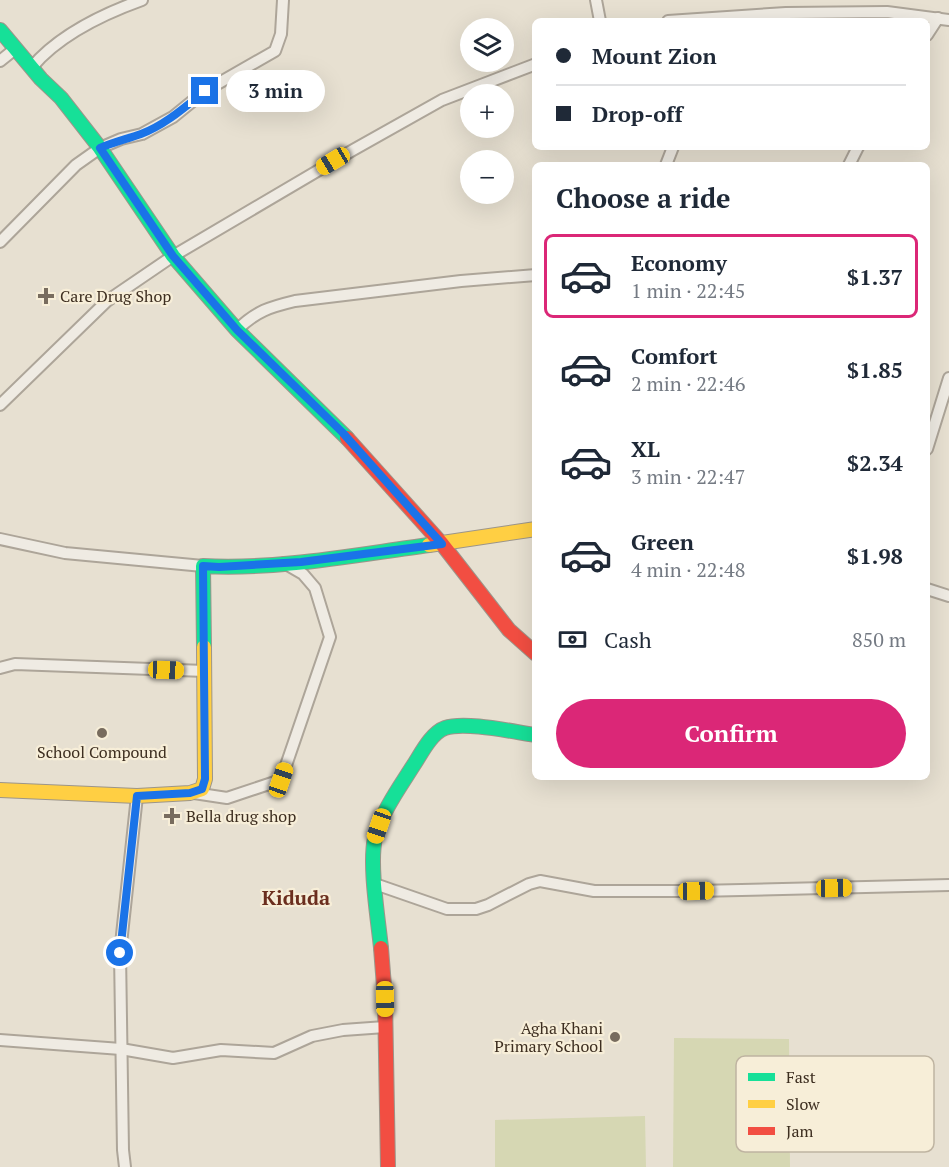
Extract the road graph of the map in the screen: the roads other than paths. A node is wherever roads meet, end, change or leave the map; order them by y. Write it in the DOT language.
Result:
graph roads {
  1 [pos="142,0"];
  2 [pos="283,0"];
  3 [pos="596,0"];
  4 [pos="599,18"];
  5 [pos="738,18"];
  6 [pos="943,19"];
  7 [pos="0,30"];
  8 [pos="930,32"];
  9 [pos="15,49"];
  10 [pos="0,61"];
  11 [pos="32,66"];
  12 [pos="532,66"];
  13 [pos="100,148"];
  14 [pos="0,242"];
  15 [pos="173,256"];
  16 [pos="532,275"];
  17 [pos="237,330"];
  18 [pos="949,378"];
  19 [pos="0,405"];
  20 [pos="930,440"];
  21 [pos="532,531"];
  22 [pos="0,539"];
  23 [pos="442,544"];
  24 [pos="284,563"];
  25 [pos="203,566"];
  26 [pos="930,590"];
  27 [pos="949,596"];
  28 [pos="532,650"];
  29 [pos="0,668"];
  30 [pos="205,671"];
  31 [pos="532,734"];
  32 [pos="0,790"];
  33 [pos="190,793"];
  34 [pos="137,796"];
  35 [pos="375,884"];
  36 [pos="949,885"];
  37 [pos="385,1027"];
  38 [pos="0,1040"];
  39 [pos="121,1049"];
  40 [pos="125,1167"];
  41 [pos="388,1167"];
  1 -- 11 [label="street"];
  2 -- 13 [label="street"];
  3 -- 4 [label="street"];
  5 -- 6 [label="street"];
  6 -- 8 [label="street"];
  7 -- 9 [label="street"];
  9 -- 10 [label="street"];
  9 -- 11 [label="street"];
  11 -- 13 [label="street"];
  12 -- 15 [label="street"];
  13 -- 14 [label="street"];
  13 -- 15 [label="street"];
  15 -- 17 [label="street"];
  15 -- 19 [label="street"];
  16 -- 17 [label="street"];
  17 -- 23 [label="street"];
  18 -- 20 [label="street"];
  21 -- 23 [label="street"];
  22 -- 25 [label="street"];
  23 -- 24 [label="street"];
  23 -- 28 [label="street"];
  24 -- 25 [label="street"];
  24 -- 33 [label="street"];
  25 -- 30 [label="street"];
  26 -- 27 [label="street"];
  29 -- 30 [label="street"];
  30 -- 33 [label="street"];
  31 -- 35 [label="street"];
  32 -- 34 [label="street"];
  33 -- 34 [label="street"];
  34 -- 39 [label="street"];
  35 -- 36 [label="street"];
  35 -- 37 [label="street"];
  37 -- 39 [label="street"];
  37 -- 41 [label="street"];
  38 -- 39 [label="street"];
  39 -- 40 [label="street"];
}
